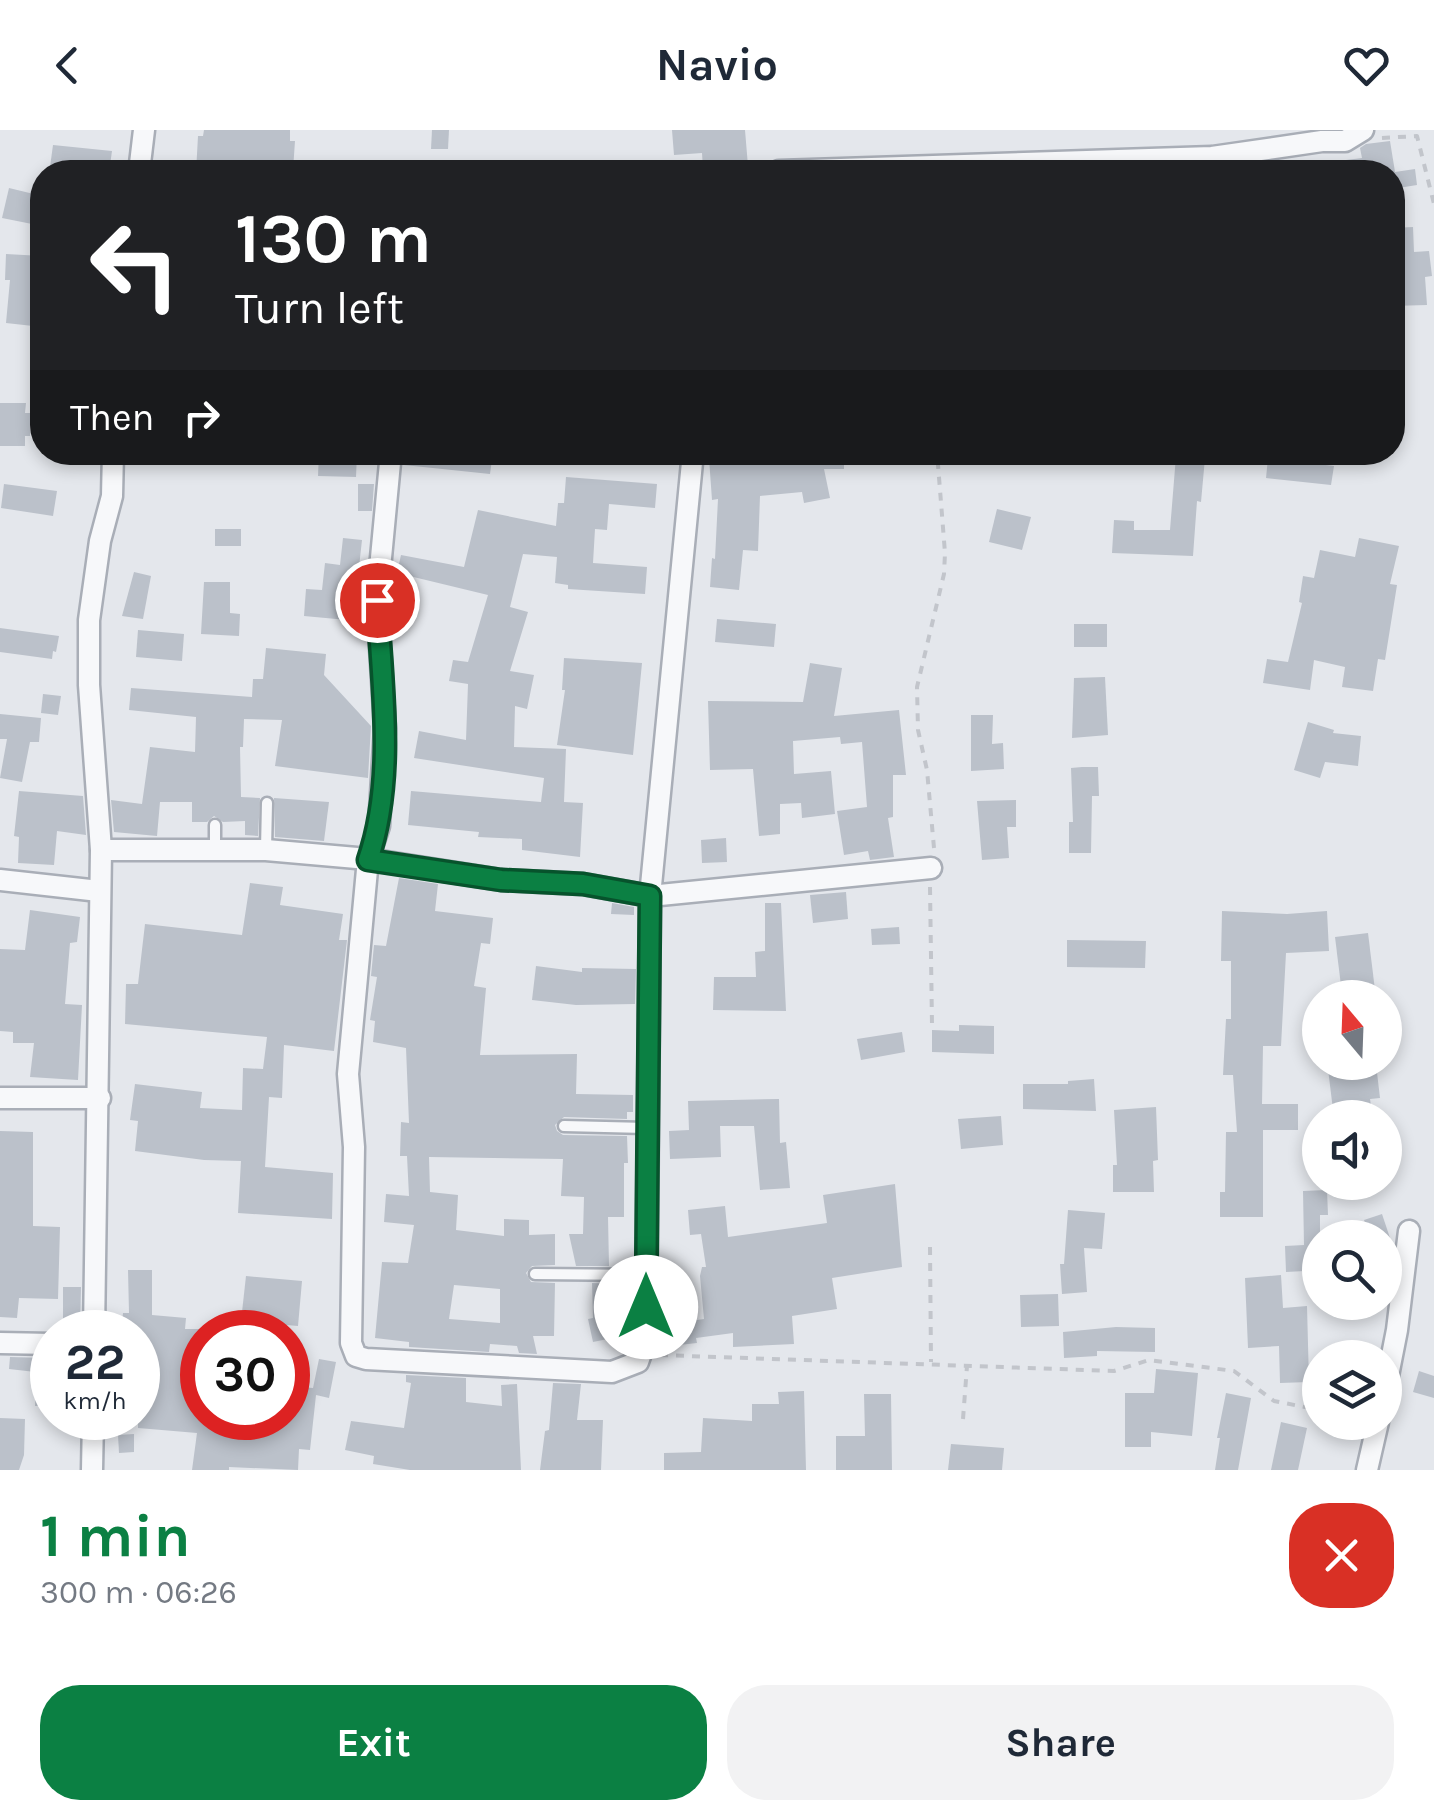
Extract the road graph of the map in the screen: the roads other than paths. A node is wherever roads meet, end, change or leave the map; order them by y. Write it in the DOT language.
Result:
graph roads {
  1 [pos="144,130"];
  2 [pos="1372,134"];
  3 [pos="140,160"];
  4 [pos="1119,160"];
  5 [pos="113,465"];
  6 [pos="391,465"];
  7 [pos="692,465"];
  8 [pos="267,803"];
  9 [pos="215,826"];
  10 [pos="215,848"];
  11 [pos="101,850"];
  12 [pos="266,850"];
  13 [pos="368,860"];
  14 [pos="931,868"];
  15 [pos="0,880"];
  16 [pos="99,891"];
  17 [pos="650,896"];
  18 [pos="0,1098"];
  19 [pos="100,1098"];
  20 [pos="564,1126"];
  21 [pos="646,1128"];
  22 [pos="1409,1231"];
  23 [pos="536,1274"];
  24 [pos="646,1275"];
  25 [pos="95,1310"];
  26 [pos="1395,1340"];
  27 [pos="0,1343"];
  28 [pos="30,1344"];
  29 [pos="93,1440"];
  30 [pos="1374,1440"];
  31 [pos="92,1470"];
  32 [pos="1367,1470"];
  1 -- 3 [label="street"];
  2 -- 4 [label="street"];
  5 -- 11 [label="street"];
  6 -- 13 [label="street"];
  7 -- 17 [label="street"];
  8 -- 12 [label="lane"];
  9 -- 10 [label="lane"];
  10 -- 11 [label="street"];
  10 -- 12 [label="street"];
  11 -- 16 [label="street"];
  12 -- 13 [label="street"];
  13 -- 17 [label="street"];
  13 -- 24 [label="street"];
  14 -- 17 [label="street"];
  15 -- 16 [label="street"];
  16 -- 19 [label="street"];
  17 -- 21 [label="street"];
  18 -- 19 [label="street"];
  19 -- 25 [label="street"];
  20 -- 21 [label="lane"];
  21 -- 24 [label="street"];
  22 -- 26 [label="street"];
  23 -- 24 [label="lane"];
  27 -- 28 [label="street"];
  29 -- 31 [label="street"];
  30 -- 32 [label="street"];
}
